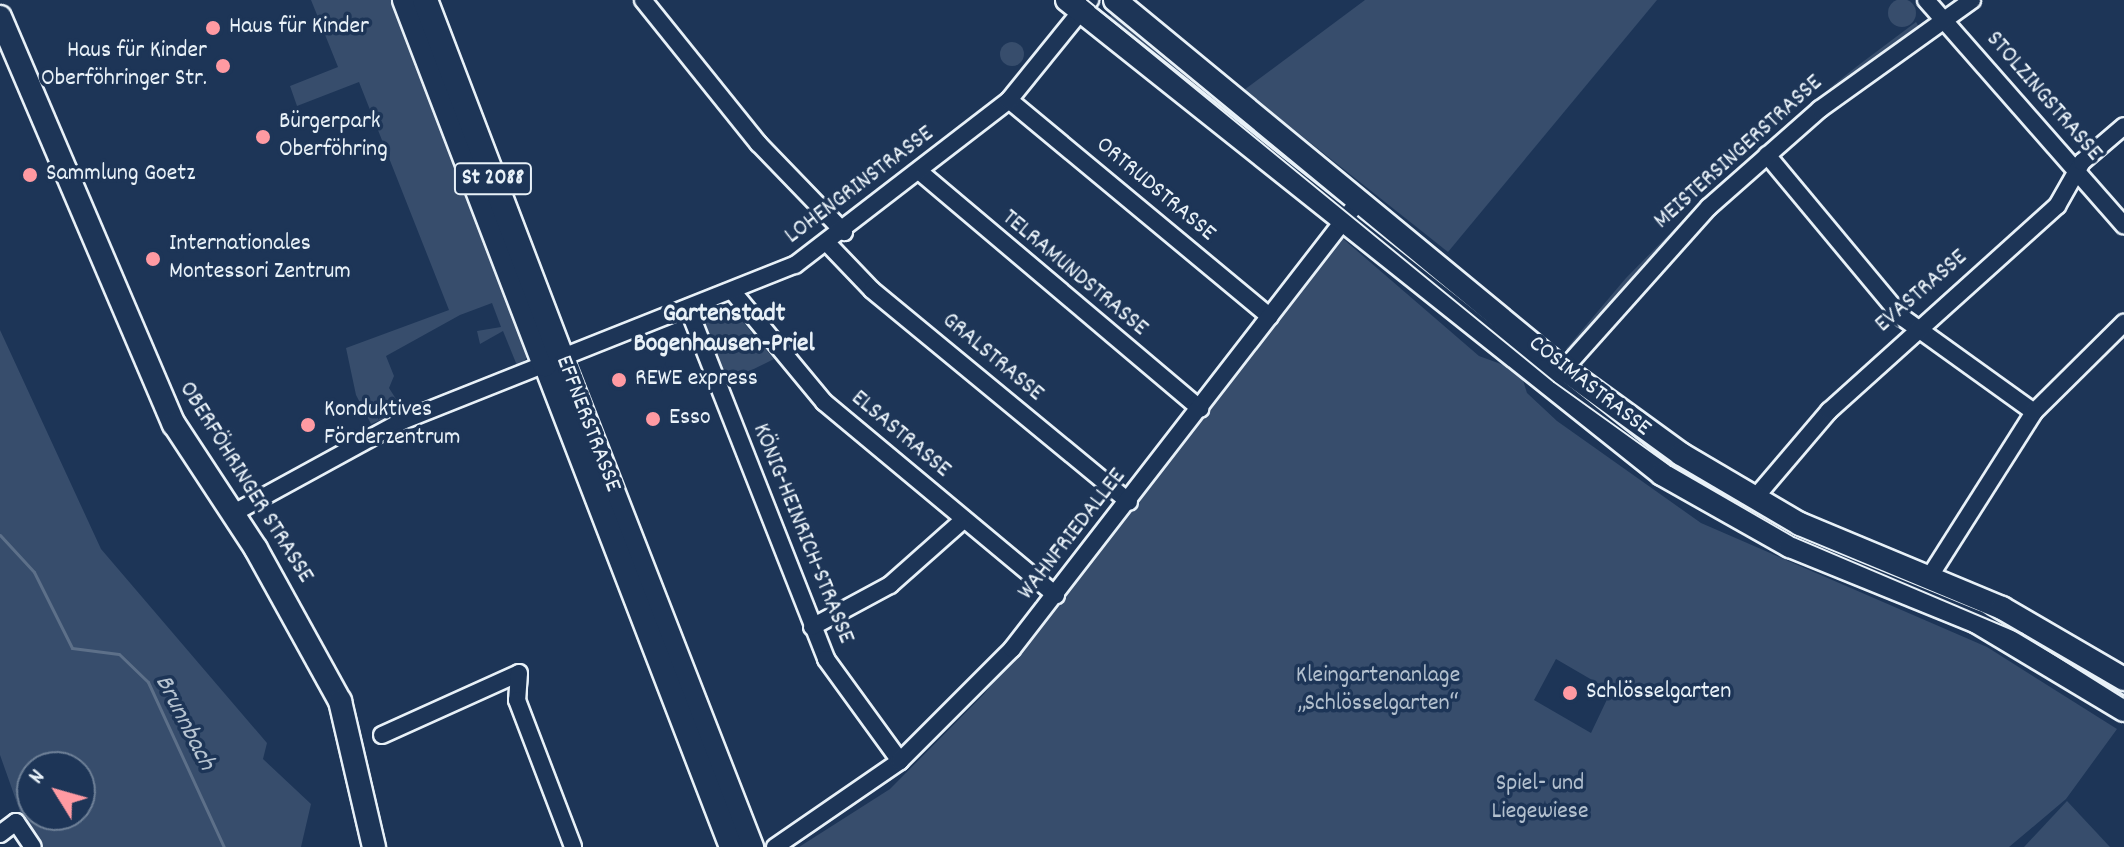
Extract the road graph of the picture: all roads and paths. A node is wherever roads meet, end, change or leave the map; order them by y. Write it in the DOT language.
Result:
graph roads {
  1 [pos="405,0"];
  2 [pos="425,0"];
  3 [pos="643,0"];
  4 [pos="1115,0"];
  5 [pos="1926,0"];
  6 [pos="1972,0"];
  7 [pos="1079,4"];
  8 [pos="0,17"];
  9 [pos="1944,20"];
  10 [pos="1009,100"];
  11 [pos="2124,126"];
  12 [pos="1767,155"];
  13 [pos="2075,171"];
  14 [pos="920,172"];
  15 [pos="1358,202"];
  16 [pos="1343,222"];
  17 [pos="2124,225"];
  18 [pos="844,232"];
  19 [pos="829,245"];
  20 [pos="733,292"];
  21 [pos="688,308"];
  22 [pos="1270,317"];
  23 [pos="2124,323"];
  24 [pos="1914,327"];
  25 [pos="553,361"];
  26 [pos="1564,369"];
  27 [pos="1548,390"];
  28 [pos="1200,409"];
  29 [pos="2034,412"];
  30 [pos="1754,499"];
  31 [pos="1129,502"];
  32 [pos="232,514"];
  33 [pos="962,521"];
  34 [pos="1930,576"];
  35 [pos="1056,595"];
  36 [pos="812,627"];
  37 [pos="2124,679"];
  38 [pos="2124,710"];
  39 [pos="382,735"];
  40 [pos="900,761"];
  41 [pos="0,834"];
  42 [pos="33,847"];
  43 [pos="374,847"];
  44 [pos="573,847"];
  45 [pos="731,847"];
  46 [pos="752,847"];
  47 [pos="775,847"];
  1 -- 25 [label="highway, EFFNERSTRASSE / St 2088"];
  2 -- 25 [label="highway, EFFNERSTRASSE / St 2088"];
  3 -- 18 [label="street"];
  4 -- 15 [label="main road, COSIMASTRASSE"];
  5 -- 9 [label="street, STOLZINGSTRASSE"];
  6 -- 9 [label="street, MEISTERSINGERSTRASSE"];
  7 -- 10 [label="street, LOHENGRINSTRASSE"];
  7 -- 16 [label="main road, COSIMASTRASSE"];
  8 -- 32 [label="main road, OBERFÖHRINGER STRASSE"];
  9 -- 12 [label="street, MEISTERSINGERSTRASSE"];
  9 -- 13 [label="street, STOLZINGSTRASSE"];
  10 -- 14 [label="street, LOHENGRINSTRASSE"];
  10 -- 22 [label="street, ORTRUDSTRASSE"];
  11 -- 13 [label="street, EVASTRASSE"];
  12 -- 24 [label="street"];
  12 -- 26 [label="street, MEISTERSINGERSTRASSE"];
  13 -- 17 [label="street, STOLZINGSTRASSE"];
  13 -- 24 [label="street, EVASTRASSE"];
  14 -- 18 [label="street, LOHENGRINSTRASSE"];
  14 -- 28 [label="street, TELRAMUNDSTRASSE"];
  15 -- 16 [label="street, WAHNFRIEDALLEE"];
  15 -- 26 [label="main road, COSIMASTRASSE"];
  16 -- 22 [label="street, WAHNFRIEDALLEE"];
  16 -- 27 [label="main road, COSIMASTRASSE"];
  18 -- 19 [label="street, LOHENGRINSTRASSE"];
  19 -- 20 [label="street, LOHENGRINSTRASSE"];
  19 -- 31 [label="street, GRALSTRASSE"];
  20 -- 21 [label="street, LOHENGRINSTRASSE"];
  20 -- 33 [label="street, ELSASTRASSE"];
  21 -- 25 [label="street, LOHENGRINSTRASSE"];
  21 -- 36 [label="street, KÖNIG-HEINRICH-STRASSE"];
  22 -- 28 [label="street, WAHNFRIEDALLEE"];
  23 -- 29 [label="street"];
  24 -- 29 [label="street"];
  24 -- 30 [label="street, EVASTRASSE"];
  25 -- 32 [label="street, LOHENGRINSTRASSE"];
  25 -- 45 [label="main road, EFFNERSTRASSE / St 2088"];
  25 -- 46 [label="main road, EFFNERSTRASSE / St 2088"];
  26 -- 27 [label="main road"];
  26 -- 30 [label="main road, COSIMASTRASSE"];
  27 -- 38 [label="main road, COSIMASTRASSE"];
  28 -- 31 [label="street, WAHNFRIEDALLEE"];
  29 -- 34 [label="street"];
  30 -- 34 [label="main road, COSIMASTRASSE"];
  31 -- 35 [label="street, WAHNFRIEDALLEE"];
  32 -- 43 [label="main road, OBERFÖHRINGER STRASSE"];
  33 -- 35 [label="street, ELSASTRASSE"];
  33 -- 36 [label="street"];
  34 -- 37 [label="main road, COSIMASTRASSE"];
  35 -- 40 [label="street, WAHNFRIEDALLEE"];
  36 -- 40 [label="street, KÖNIG-HEINRICH-STRASSE"];
  39 -- 44 [label="street"];
  40 -- 47 [label="street, WAHNFRIEDALLEE"];
  41 -- 42 [label="street"];
}
